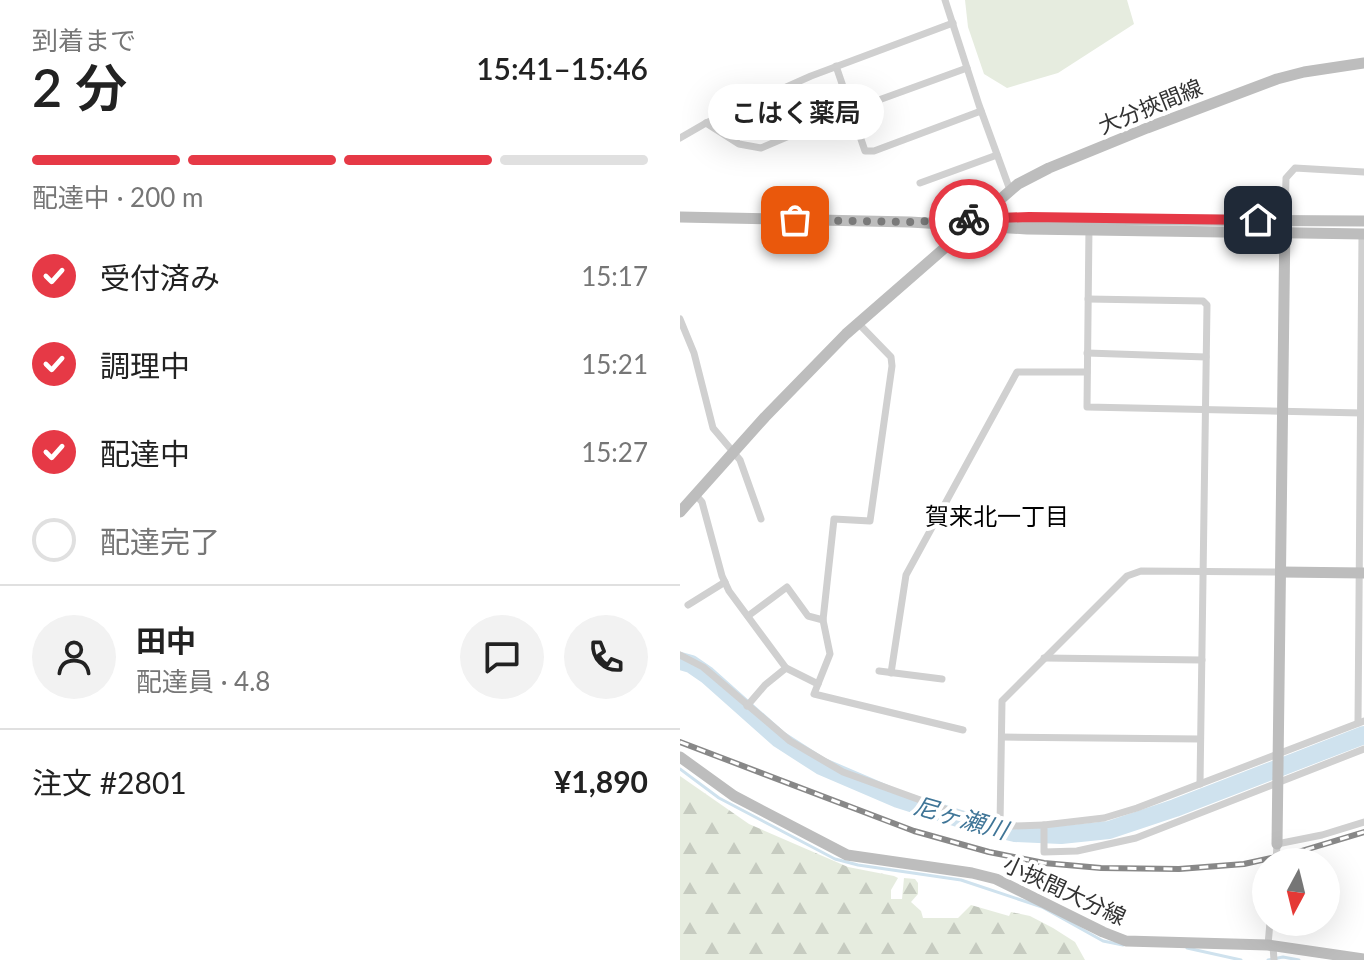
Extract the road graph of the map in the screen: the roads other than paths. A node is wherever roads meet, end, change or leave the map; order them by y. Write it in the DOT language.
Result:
graph roads {
  1 [pos="945,0"];
  2 [pos="953,23"];
  3 [pos="1364,63"];
  4 [pos="836,66"];
  5 [pos="967,68"];
  6 [pos="851,110"];
  7 [pos="981,111"];
  8 [pos="706,123"];
  9 [pos="680,138"];
  10 [pos="997,155"];
  11 [pos="1364,172"];
  12 [pos="920,183"];
  13 [pos="1010,190"];
  14 [pos="680,217"];
  15 [pos="973,222"];
  16 [pos="1089,224"];
  17 [pos="1285,226"];
  18 [pos="1363,230"];
  19 [pos="1088,299"];
  20 [pos="680,319"];
  21 [pos="858,323"];
  22 [pos="1362,335"];
  23 [pos="1087,353"];
  24 [pos="1206,357"];
  25 [pos="1087,372"];
  26 [pos="1206,410"];
  27 [pos="1283,411"];
  28 [pos="1362,413"];
  29 [pos="733,452"];
  30 [pos="1362,490"];
  31 [pos="695,494"];
  32 [pos="680,512"];
  33 [pos="761,519"];
  34 [pos="1203,571"];
  35 [pos="1281,572"];
  36 [pos="1361,573"];
  37 [pos="725,582"];
  38 [pos="688,605"];
  39 [pos="748,616"];
  40 [pos="823,620"];
  41 [pos="680,655"];
  42 [pos="1043,658"];
  43 [pos="1202,660"];
  44 [pos="786,668"];
  45 [pos="879,671"];
  46 [pos="891,673"];
  47 [pos="942,679"];
  48 [pos="818,684"];
  49 [pos="747,706"];
  50 [pos="1361,722"];
  51 [pos="963,730"];
  52 [pos="1002,737"];
  53 [pos="1200,739"];
  54 [pos="1364,749"];
  55 [pos="1279,756"];
  56 [pos="680,757"];
  57 [pos="1277,779"];
  58 [pos="1200,784"];
  59 [pos="1364,822"];
  60 [pos="1000,825"];
  61 [pos="1044,828"];
  62 [pos="1277,844"];
  63 [pos="1277,848"];
  64 [pos="1270,936"];
  65 [pos="1270,945"];
  66 [pos="1364,959"];
  67 [pos="1274,960"];
  1 -- 2 [label="street"];
  2 -- 4 [label="street"];
  2 -- 5 [label="street"];
  3 -- 13 [label="main road, 大分挾間線"];
  4 -- 6 [label="street"];
  4 -- 8 [label="street"];
  5 -- 6 [label="street"];
  5 -- 7 [label="street"];
  6 -- 7 [label="street"];
  6 -- 8 [label="street"];
  7 -- 10 [label="street"];
  8 -- 9 [label="street"];
  10 -- 12 [label="street"];
  10 -- 13 [label="street"];
  11 -- 17 [label="street"];
  13 -- 15 [label="main road, 大分挾間線"];
  14 -- 15 [label="main road"];
  15 -- 16 [label="main road"];
  15 -- 21 [label="main road, 大分挾間線"];
  16 -- 17 [label="main road"];
  16 -- 19 [label="street"];
  17 -- 18 [label="main road"];
  17 -- 27 [label="main road"];
  18 -- 22 [label="street"];
  19 -- 23 [label="street"];
  19 -- 24 [label="street"];
  20 -- 29 [label="street"];
  21 -- 29 [label="main road, 大分挾間線"];
  21 -- 40 [label="street"];
  22 -- 28 [label="street"];
  23 -- 24 [label="street"];
  23 -- 25 [label="street"];
  24 -- 26 [label="street"];
  25 -- 26 [label="street"];
  25 -- 46 [label="street"];
  26 -- 27 [label="street"];
  26 -- 34 [label="street"];
  27 -- 28 [label="street"];
  27 -- 35 [label="main road"];
  28 -- 30 [label="street"];
  29 -- 31 [label="main road, 大分挾間線"];
  29 -- 33 [label="street"];
  30 -- 36 [label="street"];
  31 -- 32 [label="main road, 大分挾間線"];
  31 -- 37 [label="street"];
  34 -- 35 [label="street"];
  34 -- 42 [label="street"];
  34 -- 43 [label="street"];
  35 -- 36 [label="main road"];
  35 -- 55 [label="main road"];
  36 -- 50 [label="street"];
  37 -- 38 [label="street"];
  37 -- 39 [label="street"];
  39 -- 40 [label="street"];
  39 -- 44 [label="street"];
  40 -- 48 [label="street"];
  41 -- 49 [label="street"];
  42 -- 43 [label="street"];
  42 -- 52 [label="street"];
  43 -- 53 [label="street"];
  44 -- 48 [label="street"];
  44 -- 49 [label="street"];
  45 -- 46 [label="street"];
  46 -- 47 [label="street"];
  48 -- 51 [label="street"];
  49 -- 60 [label="street"];
  50 -- 55 [label="street"];
  52 -- 53 [label="street"];
  52 -- 60 [label="street"];
  53 -- 58 [label="street"];
  54 -- 57 [label="street"];
  55 -- 57 [label="main road"];
  55 -- 58 [label="street"];
  56 -- 65 [label="main road, 小挾間大分線"];
  57 -- 61 [label="street"];
  57 -- 62 [label="main road"];
  58 -- 61 [label="street"];
  59 -- 62 [label="street"];
  60 -- 61 [label="street"];
  62 -- 63 [label="street"];
  64 -- 65 [label="street"];
  65 -- 66 [label="main road, 小挾間大分線"];
  65 -- 67 [label="street"];
}
